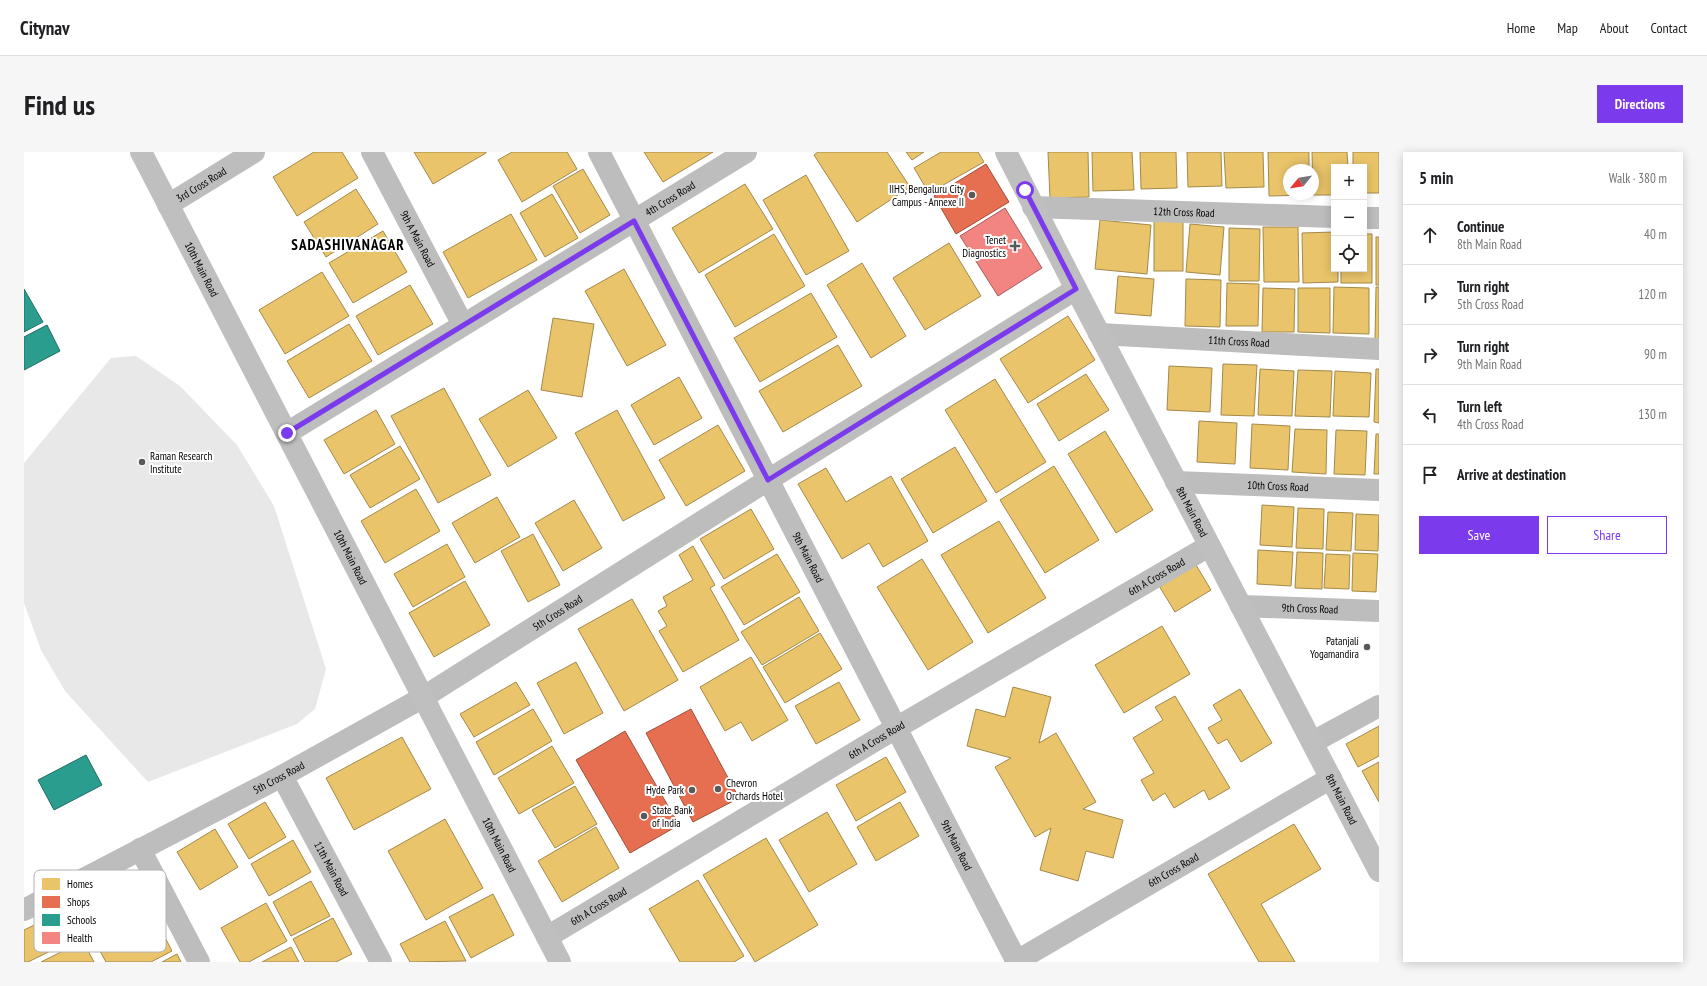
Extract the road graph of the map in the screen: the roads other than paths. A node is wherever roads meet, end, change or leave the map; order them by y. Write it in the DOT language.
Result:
graph roads {
  1 [pos="141,152"];
  2 [pos="254,152"];
  3 [pos="372,152"];
  4 [pos="599,152"];
  5 [pos="746,152"];
  6 [pos="1006,152"];
  7 [pos="168,205"];
  8 [pos="1033,207"];
  9 [pos="1331,217"];
  10 [pos="1367,218"];
  11 [pos="1379,218"];
  12 [pos="634,221"];
  13 [pos="1076,289"];
  14 [pos="463,325"];
  15 [pos="1099,334"];
  16 [pos="1379,349"];
  17 [pos="287,433"];
  18 [pos="768,480"];
  19 [pos="1176,482"];
  20 [pos="1379,490"];
  21 [pos="1209,546"];
  22 [pos="1241,606"];
  23 [pos="1379,611"];
  24 [pos="422,698"];
  25 [pos="1379,706"];
  26 [pos="896,728"];
  27 [pos="1313,742"];
  28 [pos="282,776"];
  29 [pos="1331,778"];
  30 [pos="140,848"];
  31 [pos="99,870"];
  32 [pos="151,870"];
  33 [pos="1379,871"];
  34 [pos="166,898"];
  35 [pos="34,905"];
  36 [pos="24,910"];
  37 [pos="547,937"];
  38 [pos="199,962"];
  39 [pos="381,962"];
  40 [pos="560,962"];
  41 [pos="1016,962"];
  1 -- 7 [label="street, 10th Main Road"];
  2 -- 7 [label="street, 3rd Cross Road"];
  3 -- 14 [label="street, 9th A Main Road"];
  4 -- 12 [label="street, 9th Main Road"];
  5 -- 12 [label="street, 4th Cross Road"];
  6 -- 8 [label="street, 8th Main Road"];
  7 -- 17 [label="street, 10th Main Road"];
  8 -- 9 [label="street, 12th Cross Road"];
  8 -- 13 [label="street, 8th Main Road"];
  10 -- 11 [label="street"];
  12 -- 14 [label="street, 4th Cross Road"];
  12 -- 18 [label="street, 9th Main Road"];
  13 -- 15 [label="street, 8th Main Road"];
  13 -- 18 [label="street, 5th Cross Road"];
  14 -- 17 [label="street, 4th Cross Road"];
  15 -- 16 [label="street, 11th Cross Road"];
  15 -- 19 [label="street, 8th Main Road"];
  17 -- 24 [label="street, 10th Main Road"];
  18 -- 24 [label="street, 5th Cross Road"];
  18 -- 26 [label="street, 9th Main Road"];
  19 -- 20 [label="street, 10th Cross Road"];
  19 -- 21 [label="street, 8th Main Road"];
  21 -- 22 [label="street, 8th Main Road"];
  21 -- 26 [label="street, 6th A Cross Road"];
  22 -- 23 [label="street, 9th Cross Road"];
  22 -- 27 [label="street, 8th Main Road"];
  24 -- 28 [label="street, 5th Cross Road"];
  24 -- 37 [label="street, 10th Main Road"];
  25 -- 27 [label="street"];
  26 -- 37 [label="street, 6th A Cross Road"];
  26 -- 41 [label="street, 9th Main Road"];
  27 -- 29 [label="street, 8th Main Road"];
  28 -- 30 [label="street, 5th Cross Road"];
  28 -- 39 [label="street, 11th Main Road"];
  29 -- 33 [label="street, 8th Main Road"];
  29 -- 41 [label="street, 6th Cross Road"];
  30 -- 31 [label="street, 5th Cross Road"];
  30 -- 32 [label="street"];
  34 -- 38 [label="street"];
  35 -- 36 [label="street, 5th Cross Road"];
  37 -- 40 [label="street, 10th Main Road"];
}
